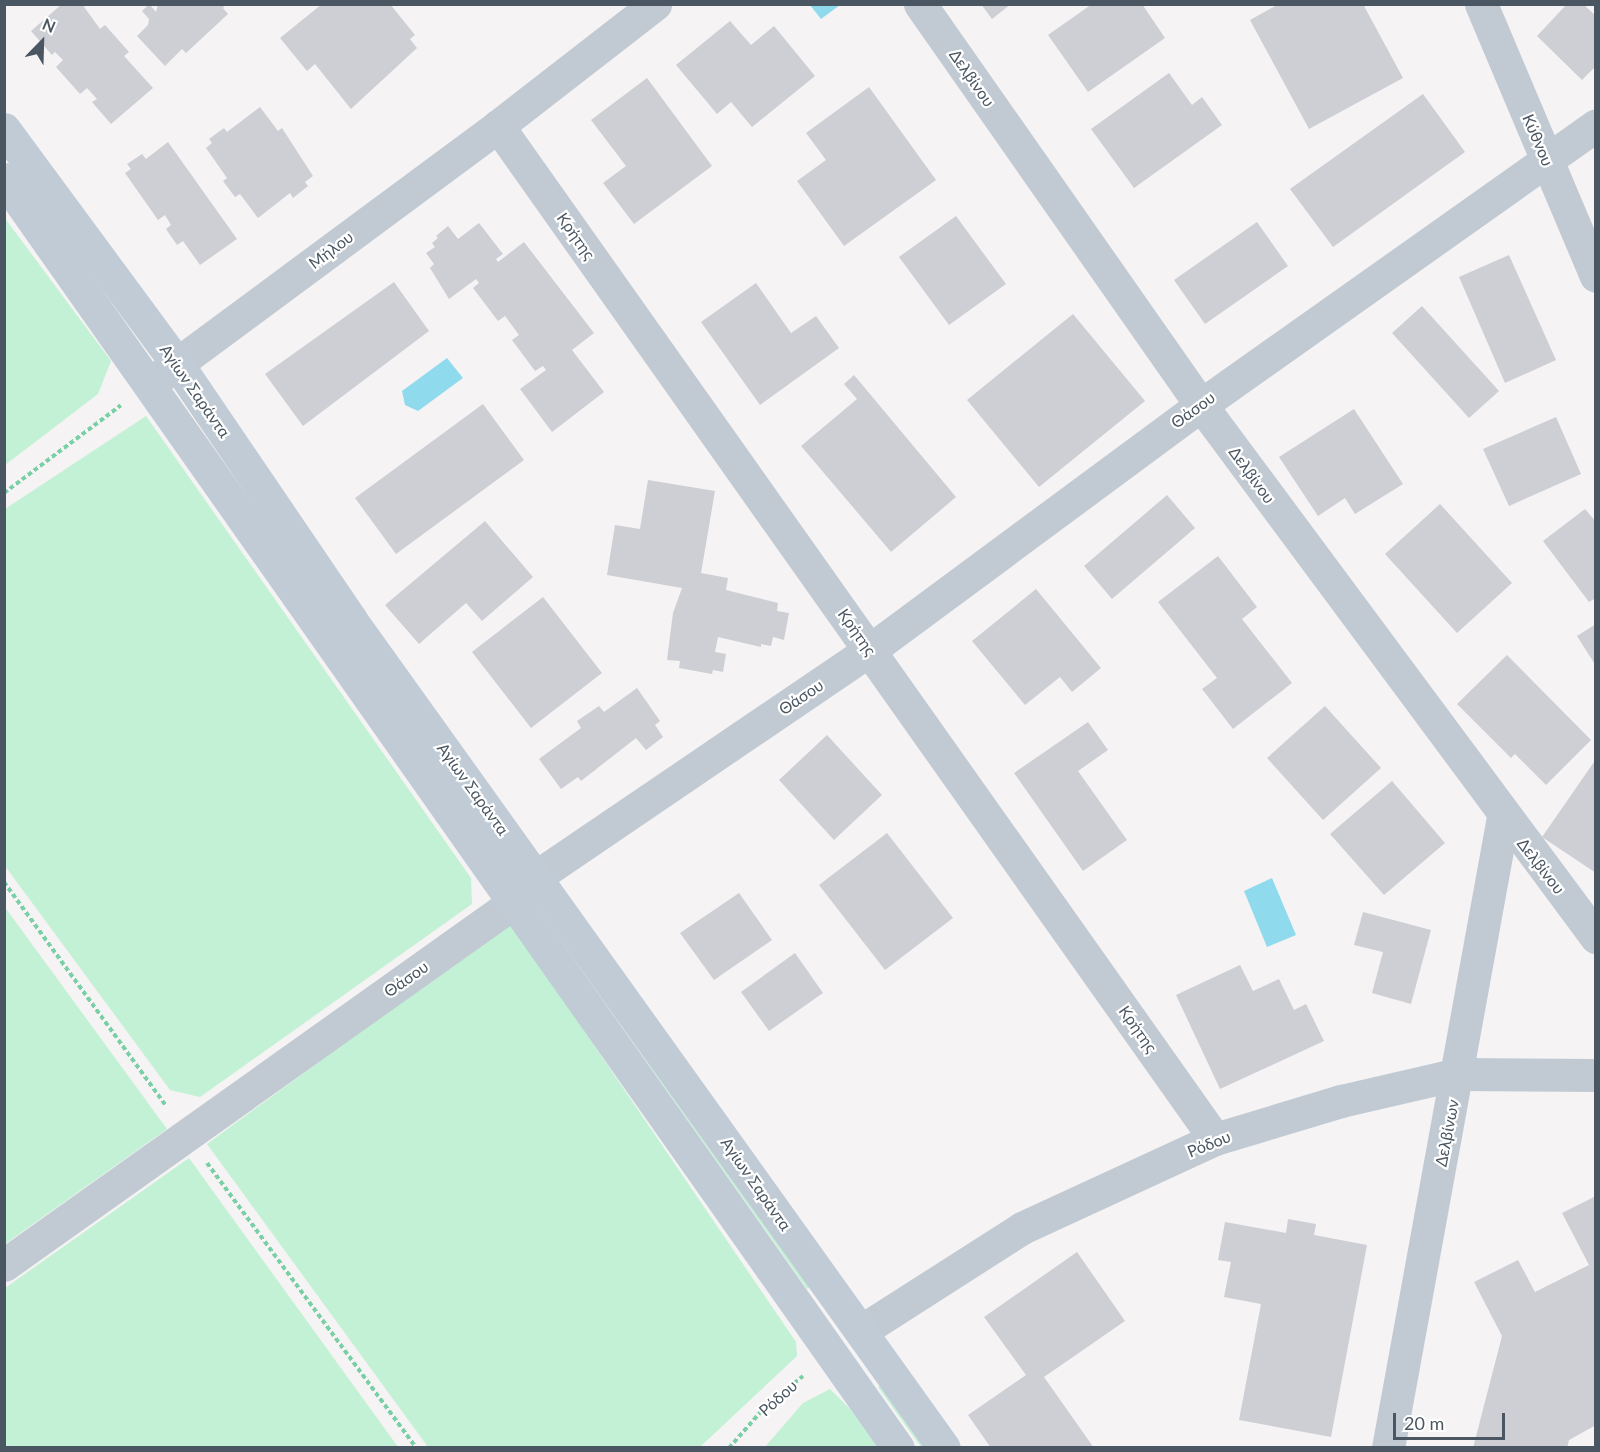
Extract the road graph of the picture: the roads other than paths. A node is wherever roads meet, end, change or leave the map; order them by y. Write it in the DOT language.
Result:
graph roads {
  1 [pos="655,4"];
  2 [pos="920,4"];
  3 [pos="1481,4"];
  4 [pos="1596,125"];
  5 [pos="498,126"];
  6 [pos="4,129"];
  7 [pos="1546,160"];
  8 [pos="4,179"];
  9 [pos="1596,276"];
  10 [pos="178,364"];
  11 [pos="151,383"];
  12 [pos="1201,405"];
  13 [pos="870,650"];
  14 [pos="1503,817"];
  15 [pos="537,876"];
  16 [pos="513,903"];
  17 [pos="1596,937"];
  18 [pos="1458,1074"];
  19 [pos="1596,1075"];
  20 [pos="1215,1139"];
  21 [pos="4,1265"];
  22 [pos="861,1331"];
  23 [pos="898,1448"];
  24 [pos="944,1448"];
  25 [pos="1388,1448"];
  1 -- 5 [label="street, Μήλου"];
  2 -- 12 [label="street, Δελβίνου"];
  3 -- 7 [label="street, Κύθνου"];
  4 -- 7 [label="street, Θάσου"];
  5 -- 10 [label="street, Μήλου"];
  5 -- 13 [label="street, Κρήτης"];
  6 -- 10 [label="main road, Αγίων Σαράντα"];
  7 -- 9 [label="street, Κύθνου"];
  7 -- 12 [label="street, Θάσου"];
  8 -- 11 [label="main road, Αγίων Σαράντα"];
  10 -- 11 [label="street, Μήλου"];
  10 -- 15 [label="main road, Αγίων Σαράντα"];
  11 -- 16 [label="main road, Αγίων Σαράντα"];
  12 -- 13 [label="street, Θάσου"];
  12 -- 14 [label="street, Δελβίνου"];
  13 -- 15 [label="street, Θάσου"];
  13 -- 20 [label="street, Κρήτης"];
  14 -- 17 [label="street, Δελβίνου"];
  14 -- 18 [label="street, Δελβίνων"];
  15 -- 16 [label="street, Θάσου"];
  15 -- 22 [label="main road, Αγίων Σαράντα"];
  16 -- 21 [label="street, Θάσου"];
  16 -- 23 [label="main road, Αγίων Σαράντα"];
  18 -- 19 [label="street, Ρόδου"];
  18 -- 20 [label="street, Ρόδου"];
  18 -- 25 [label="street, Δελβίνων"];
  20 -- 22 [label="street, Ρόδου"];
  22 -- 24 [label="main road, Αγίων Σαράντα"];
}
